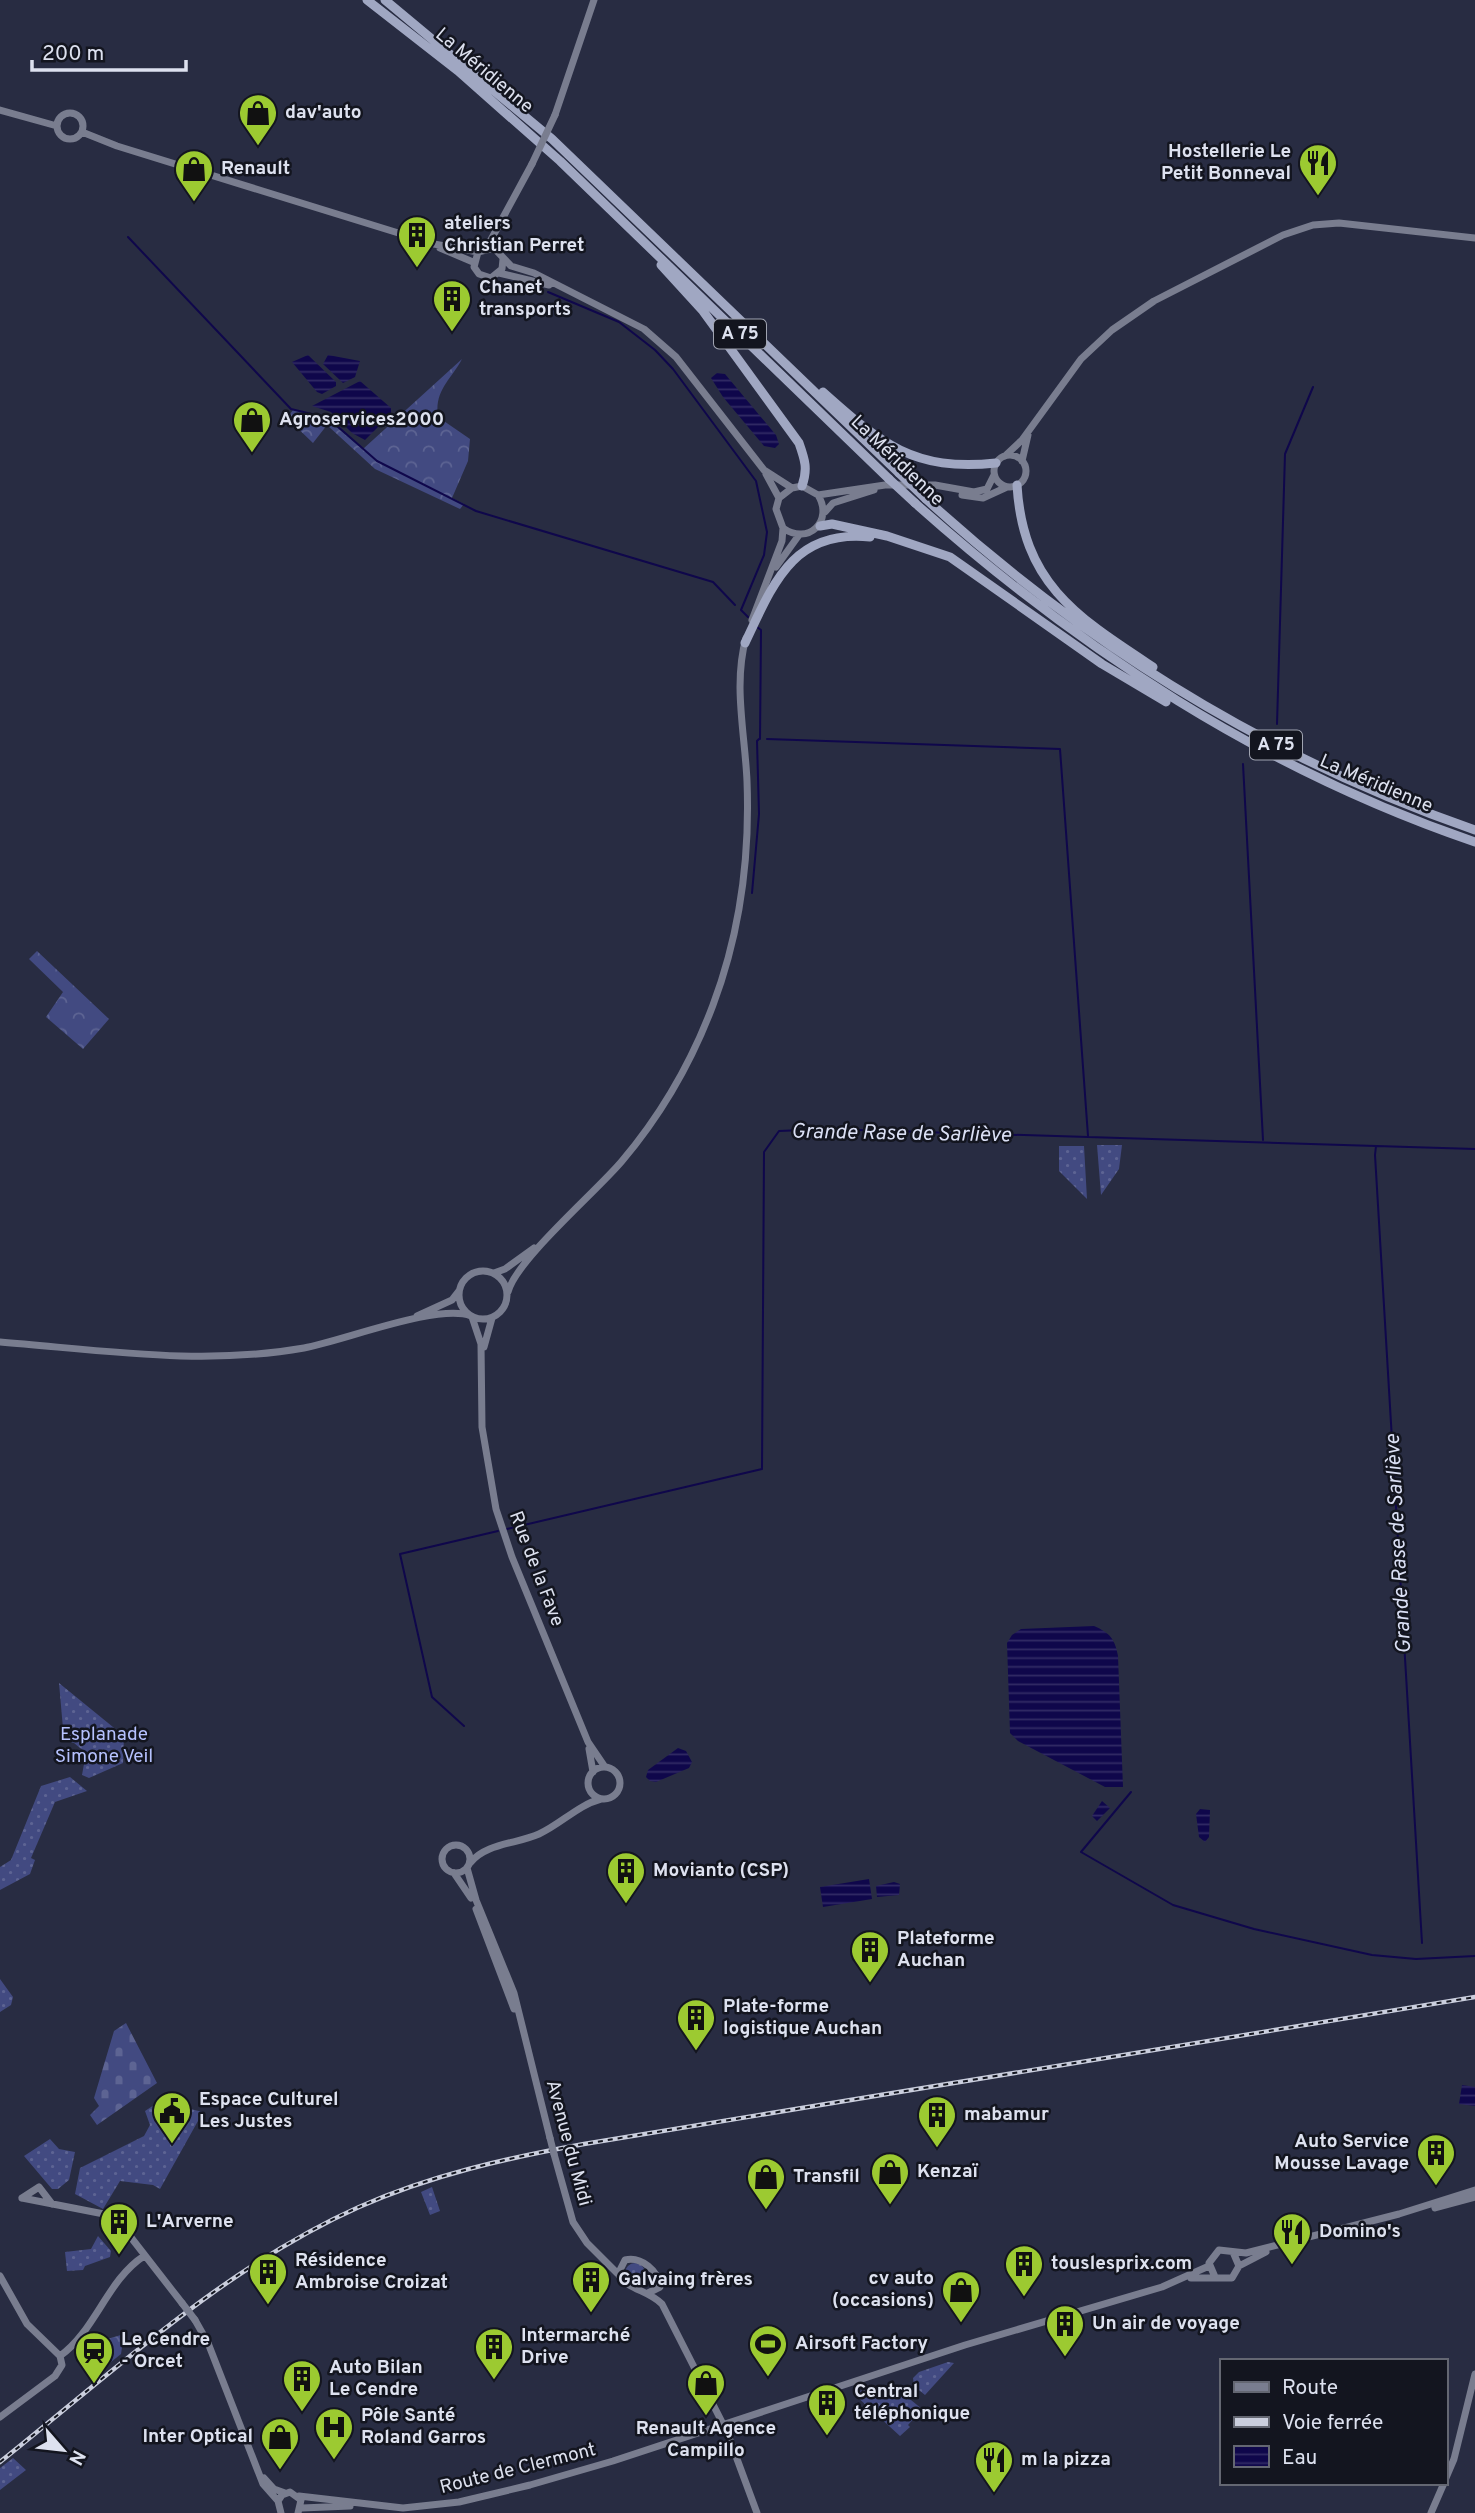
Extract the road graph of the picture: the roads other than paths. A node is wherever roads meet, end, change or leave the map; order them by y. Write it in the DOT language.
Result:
graph roads {
  1 [pos="368,0"];
  2 [pos="385,0"];
  3 [pos="594,0"];
  4 [pos="0,110"];
  5 [pos="57,126"];
  6 [pos="82,132"];
  7 [pos="591,190"];
  8 [pos="496,229"];
  9 [pos="1475,238"];
  10 [pos="434,244"];
  11 [pos="487,247"];
  12 [pos="478,252"];
  13 [pos="501,255"];
  14 [pos="473,262"];
  15 [pos="499,273"];
  16 [pos="568,291"];
  17 [pos="788,366"];
  18 [pos="1032,424"];
  19 [pos="1005,456"];
  20 [pos="1023,461"];
  21 [pos="996,463"];
  22 [pos="764,470"];
  23 [pos="994,475"];
  24 [pos="1012,486"];
  25 [pos="797,487"];
  26 [pos="818,495"];
  27 [pos="779,498"];
  28 [pos="825,512"];
  29 [pos="820,526"];
  30 [pos="783,528"];
  31 [pos="799,536"];
  32 [pos="930,549"];
  33 [pos="769,577"];
  34 [pos="745,643"];
  35 [pos="1202,705"];
  36 [pos="1202,718"];
  37 [pos="1475,830"];
  38 [pos="1475,842"];
  39 [pos="559,1227"];
  40 [pos="494,1273"];
  41 [pos="459,1291"];
  42 [pos="508,1292"];
  43 [pos="472,1316"];
  44 [pos="492,1318"];
  45 [pos="400,1323"];
  46 [pos="0,1342"];
  47 [pos="481,1400"];
  48 [pos="588,1742"];
  49 [pos="605,1767"];
  50 [pos="593,1772"];
  51 [pos="589,1788"];
  52 [pos="601,1799"];
  53 [pos="569,1815"];
  54 [pos="503,1845"];
  55 [pos="465,1848"];
  56 [pos="468,1866"];
  57 [pos="454,1873"];
  58 [pos="523,2032"];
  59 [pos="1475,2190"];
  60 [pos="44,2193"];
  61 [pos="34,2198"];
  62 [pos="1473,2199"];
  63 [pos="53,2204"];
  64 [pos="1399,2214"];
  65 [pos="1286,2243"];
  66 [pos="1233,2252"];
  67 [pos="598,2253"];
  68 [pos="144,2256"];
  69 [pos="625,2260"];
  70 [pos="1209,2266"];
  71 [pos="1239,2266"];
  72 [pos="618,2274"];
  73 [pos="0,2276"];
  74 [pos="1215,2277"];
  75 [pos="1185,2279"];
  76 [pos="660,2287"];
  77 [pos="648,2293"];
  78 [pos="662,2304"];
  79 [pos="60,2356"];
  80 [pos="1475,2374"];
  81 [pos="0,2417"];
  82 [pos="723,2425"];
  83 [pos="261,2475"];
  84 [pos="1447,2477"];
  85 [pos="1444,2485"];
  86 [pos="286,2493"];
  87 [pos="299,2496"];
  88 [pos="376,2506"];
  89 [pos="278,2508"];
  90 [pos="300,2511"];
  91 [pos="757,2513"];
  92 [pos="1431,2513"];
  1 -- 7 [label="highway, La Méridienne / A 75"];
  2 -- 17 [label="highway, La Méridienne / A 75"];
  3 -- 8 [label="main road, bridge"];
  4 -- 5 [label="main road"];
  5 -- 6 [label="main road"];
  5 -- 6 [label="main road"];
  6 -- 10 [label="main road"];
  7 -- 25 [label="highway"];
  7 -- 36 [label="highway, La Méridienne / A 75, bridge"];
  8 -- 11 [label="main road"];
  8 -- 13 [label="main road"];
  9 -- 18 [label="main road"];
  10 -- 12 [label="main road"];
  10 -- 14 [label="main road"];
  11 -- 12 [label="main road"];
  11 -- 13 [label="main road"];
  12 -- 14 [label="main road"];
  13 -- 15 [label="main road"];
  13 -- 16 [label="main road"];
  14 -- 15 [label="main road"];
  15 -- 16 [label="main road"];
  16 -- 22 [label="main road"];
  17 -- 21 [label="highway"];
  17 -- 35 [label="highway, La Méridienne / A 75, bridge"];
  18 -- 19 [label="main road"];
  18 -- 20 [label="main road"];
  19 -- 20 [label="main road"];
  19 -- 21 [label="main road"];
  20 -- 24 [label="main road"];
  21 -- 23 [label="main road"];
  22 -- 25 [label="main road"];
  22 -- 27 [label="main road"];
  23 -- 24 [label="main road"];
  23 -- 26 [label="main road"];
  24 -- 28 [label="main road"];
  24 -- 35 [label="highway"];
  25 -- 26 [label="main road"];
  25 -- 27 [label="main road"];
  26 -- 28 [label="main road"];
  27 -- 30 [label="main road"];
  28 -- 29 [label="main road"];
  29 -- 31 [label="main road"];
  29 -- 32 [label="highway"];
  30 -- 31 [label="main road"];
  30 -- 33 [label="main road"];
  31 -- 33 [label="main road"];
  32 -- 34 [label="highway"];
  32 -- 36 [label="highway"];
  33 -- 34 [label="main road"];
  34 -- 39 [label="main road"];
  35 -- 37 [label="highway, La Méridienne / A 75"];
  36 -- 38 [label="highway, La Méridienne / A 75"];
  39 -- 40 [label="main road"];
  39 -- 42 [label="main road"];
  40 -- 41 [label="main road"];
  40 -- 42 [label="main road"];
  41 -- 43 [label="main road"];
  41 -- 45 [label="main road"];
  42 -- 44 [label="main road"];
  43 -- 44 [label="main road"];
  43 -- 45 [label="main road"];
  43 -- 47 [label="main road, Rue de la Fave"];
  44 -- 47 [label="main road, Rue de la Fave"];
  45 -- 46 [label="main road"];
  47 -- 48 [label="main road, Rue de la Fave"];
  48 -- 49 [label="main road, Rue de la Fave"];
  48 -- 50 [label="main road, Rue de la Fave"];
  49 -- 50 [label="main road"];
  49 -- 52 [label="main road"];
  50 -- 51 [label="main road"];
  51 -- 52 [label="main road"];
  51 -- 53 [label="main road"];
  52 -- 53 [label="main road"];
  53 -- 54 [label="main road"];
  54 -- 55 [label="main road"];
  54 -- 56 [label="main road"];
  55 -- 56 [label="main road"];
  55 -- 57 [label="main road"];
  56 -- 57 [label="main road"];
  56 -- 58 [label="main road, Avenue du Midi"];
  57 -- 58 [label="main road, Avenue du Midi"];
  58 -- 67 [label="main road, Avenue du Midi, bridge"];
  59 -- 64 [label="main road"];
  60 -- 61 [label="main road"];
  60 -- 61 [label="main road"];
  60 -- 63 [label="main road"];
  61 -- 63 [label="main road"];
  62 -- 64 [label="main road"];
  63 -- 68 [label="main road"];
  64 -- 65 [label="main road"];
  65 -- 66 [label="main road"];
  65 -- 71 [label="main road"];
  66 -- 70 [label="main road"];
  66 -- 71 [label="main road"];
  67 -- 69 [label="main road"];
  67 -- 72 [label="main road, Avenue du Midi"];
  68 -- 79 [label="main road"];
  68 -- 83 [label="main road, bridge"];
  69 -- 72 [label="main road"];
  69 -- 76 [label="main road"];
  70 -- 74 [label="main road"];
  70 -- 75 [label="main road"];
  71 -- 74 [label="main road"];
  72 -- 77 [label="main road, Avenue du Midi"];
  73 -- 79 [label="main road"];
  74 -- 75 [label="main road"];
  75 -- 82 [label="main road, Route de Clermont"];
  76 -- 77 [label="main road"];
  76 -- 78 [label="main road"];
  77 -- 78 [label="main road"];
  78 -- 82 [label="main road"];
  79 -- 81 [label="main road"];
  80 -- 84 [label="main road"];
  82 -- 88 [label="main road, Route de Clermont"];
  82 -- 91 [label="main road"];
  83 -- 86 [label="main road"];
  83 -- 89 [label="main road"];
  85 -- 92 [label="main road"];
  86 -- 87 [label="main road, Route de Clermont"];
  86 -- 89 [label="main road"];
  87 -- 88 [label="main road, Route de Clermont"];
  87 -- 90 [label="main road"];
  88 -- 90 [label="main road, Route de Clermont"];
}
